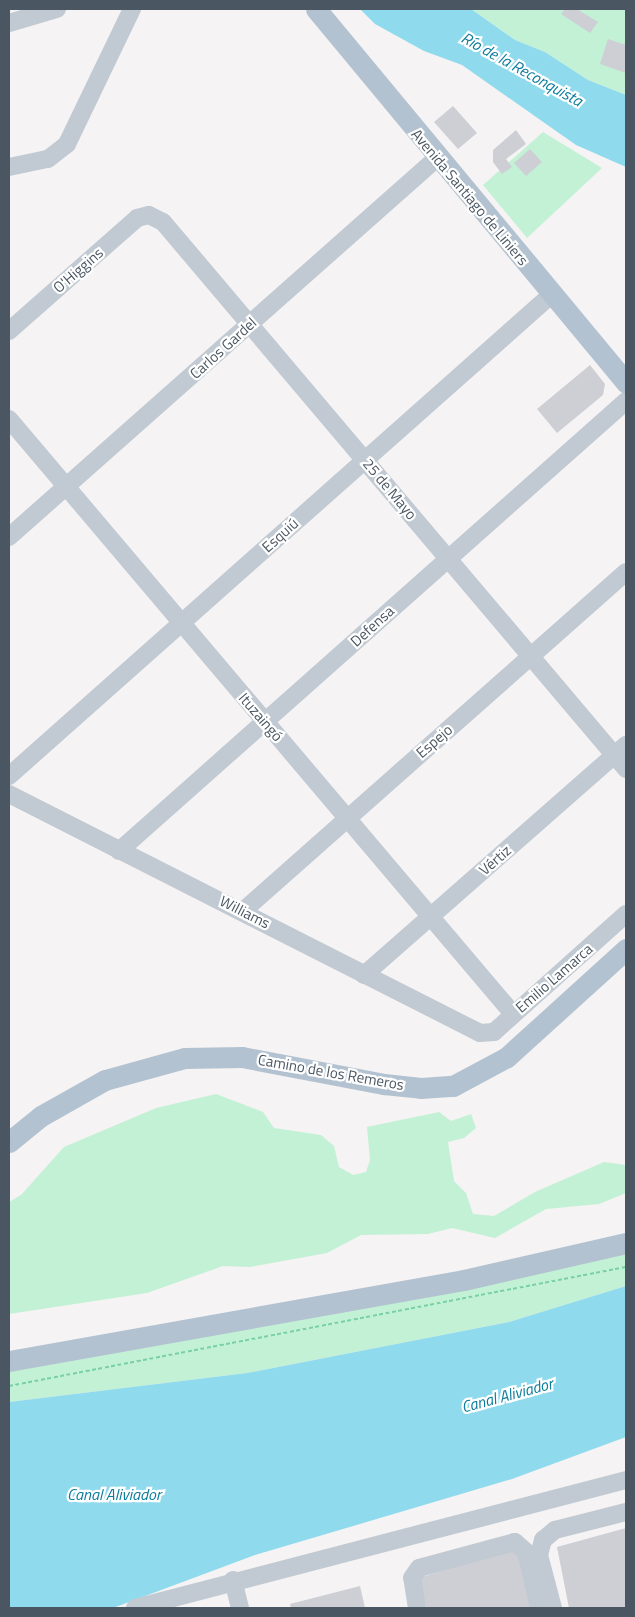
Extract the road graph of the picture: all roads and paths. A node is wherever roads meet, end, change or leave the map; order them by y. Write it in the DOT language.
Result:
graph roads {
  1 [pos="57,9"];
  2 [pos="132,9"];
  3 [pos="316,9"];
  4 [pos="9,23"];
  5 [pos="437,158"];
  6 [pos="9,167"];
  7 [pos="149,215"];
  8 [pos="552,295"];
  9 [pos="250,324"];
  10 [pos="9,331"];
  11 [pos="626,383"];
  12 [pos="626,401"];
  13 [pos="9,419"];
  14 [pos="365,460"];
  15 [pos="67,487"];
  16 [pos="9,537"];
  17 [pos="448,558"];
  18 [pos="626,572"];
  19 [pos="180,624"];
  20 [pos="531,656"];
  21 [pos="265,721"];
  22 [pos="620,750"];
  23 [pos="626,769"];
  24 [pos="9,776"];
  25 [pos="9,794"];
  26 [pos="347,818"];
  27 [pos="118,851"];
  28 [pos="243,911"];
  29 [pos="626,914"];
  30 [pos="431,917"];
  31 [pos="626,949"];
  32 [pos="364,975"];
  33 [pos="512,1014"];
  34 [pos="480,1033"];
  35 [pos="9,1142"];
  36 [pos="626,1243"];
  37 [pos="626,1267"];
  38 [pos="9,1361"];
  39 [pos="9,1386"];
  40 [pos="626,1480"];
  41 [pos="626,1512"];
  42 [pos="233,1580"];
  43 [pos="135,1608"];
  44 [pos="240,1608"];
  45 [pos="417,1608"];
  46 [pos="539,1608"];
  47 [pos="553,1608"];
  1 -- 4 [label="street"];
  2 -- 6 [label="street"];
  3 -- 5 [label="main road, Avenida Santiago de Liniers"];
  5 -- 8 [label="main road, Avenida Santiago de Liniers"];
  5 -- 9 [label="street, Carlos Gardel"];
  7 -- 9 [label="street, 25 de Mayo"];
  7 -- 10 [label="street, O'Higgins"];
  8 -- 11 [label="main road, Avenida Santiago de Liniers"];
  8 -- 14 [label="street, Esquiú"];
  9 -- 14 [label="street, 25 de Mayo"];
  9 -- 15 [label="street, Carlos Gardel"];
  12 -- 17 [label="street, Defensa"];
  13 -- 15 [label="street, Ituzaingó"];
  14 -- 17 [label="street, 25 de Mayo"];
  14 -- 19 [label="street, Esquiú"];
  15 -- 16 [label="street, Carlos Gardel"];
  15 -- 19 [label="street, Ituzaingó"];
  17 -- 20 [label="street, 25 de Mayo"];
  17 -- 21 [label="street, Defensa"];
  18 -- 20 [label="street, Espejo"];
  19 -- 21 [label="street, Ituzaingó"];
  19 -- 24 [label="street, Esquiú"];
  20 -- 22 [label="street, 25 de Mayo"];
  20 -- 26 [label="street, Espejo"];
  21 -- 26 [label="street, Ituzaingó"];
  21 -- 27 [label="street, Defensa"];
  22 -- 23 [label="street, 25 de Mayo"];
  22 -- 30 [label="street, Vértiz"];
  25 -- 27 [label="street, Williams"];
  26 -- 28 [label="street, Espejo"];
  26 -- 30 [label="street, Ituzaingó"];
  27 -- 28 [label="street, Williams"];
  28 -- 32 [label="street, Williams"];
  29 -- 33 [label="street, Emilio Lamarca"];
  30 -- 32 [label="street, Vértiz"];
  30 -- 33 [label="street, Ituzaingó"];
  31 -- 35 [label="main road, Camino de los Remeros"];
  32 -- 34 [label="street, Williams"];
  33 -- 34 [label="street, Emilio Lamarca"];
  36 -- 38 [label="main road"];
  37 -- 39 [label="path"];
  40 -- 42 [label="street"];
  41 -- 47 [label="street"];
  42 -- 43 [label="street"];
  42 -- 44 [label="street"];
  45 -- 46 [label="street"];
}
